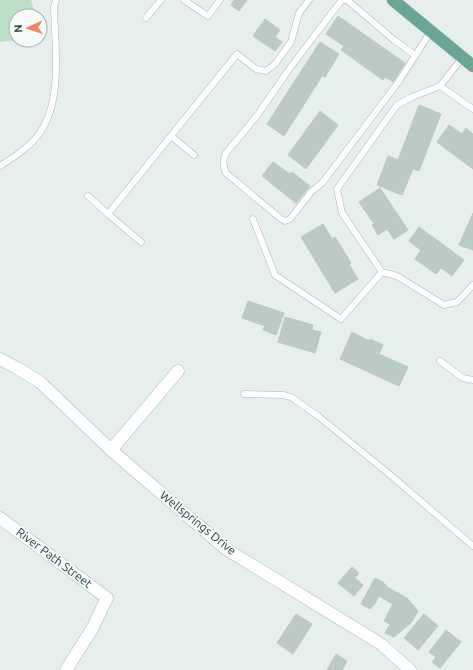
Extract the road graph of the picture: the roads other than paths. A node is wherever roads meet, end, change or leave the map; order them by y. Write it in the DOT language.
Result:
graph roads {
  1 [pos="56,0"];
  2 [pos="161,0"];
  3 [pos="184,0"];
  4 [pos="220,0"];
  5 [pos="309,0"];
  6 [pos="346,0"];
  7 [pos="393,0"];
  8 [pos="146,18"];
  9 [pos="431,31"];
  10 [pos="415,55"];
  11 [pos="463,57"];
  12 [pos="473,66"];
  13 [pos="440,86"];
  14 [pos="473,109"];
  15 [pos="171,136"];
  16 [pos="194,155"];
  17 [pos="0,166"];
  18 [pos="88,196"];
  19 [pos="108,214"];
  20 [pos="252,219"];
  21 [pos="141,242"];
  22 [pos="382,272"];
  23 [pos="473,285"];
  24 [pos="0,359"];
  25 [pos="440,361"];
  26 [pos="178,371"];
  27 [pos="473,380"];
  28 [pos="244,394"];
  29 [pos="111,450"];
  30 [pos="0,518"];
  31 [pos="473,546"];
  32 [pos="66,670"];
  33 [pos="410,670"];
  1 -- 17 [label="lane"];
  2 -- 8 [label="lane"];
  3 -- 4 [label="lane"];
  5 -- 15 [label="lane"];
  6 -- 10 [label="lane"];
  6 -- 10 [label="lane"];
  7 -- 9 [label="main road"];
  9 -- 10 [label="lane"];
  9 -- 11 [label="main road"];
  11 -- 12 [label="main road"];
  11 -- 13 [label="lane"];
  13 -- 14 [label="lane"];
  13 -- 22 [label="lane"];
  15 -- 16 [label="lane"];
  15 -- 19 [label="lane"];
  18 -- 19 [label="lane"];
  19 -- 21 [label="lane"];
  20 -- 22 [label="lane"];
  22 -- 23 [label="lane"];
  24 -- 29 [label="street, Wellsprings Drive"];
  25 -- 27 [label="lane"];
  26 -- 29 [label="street"];
  28 -- 31 [label="lane"];
  29 -- 33 [label="street, Wellsprings Drive"];
  30 -- 32 [label="street, River Path Street"];
}
